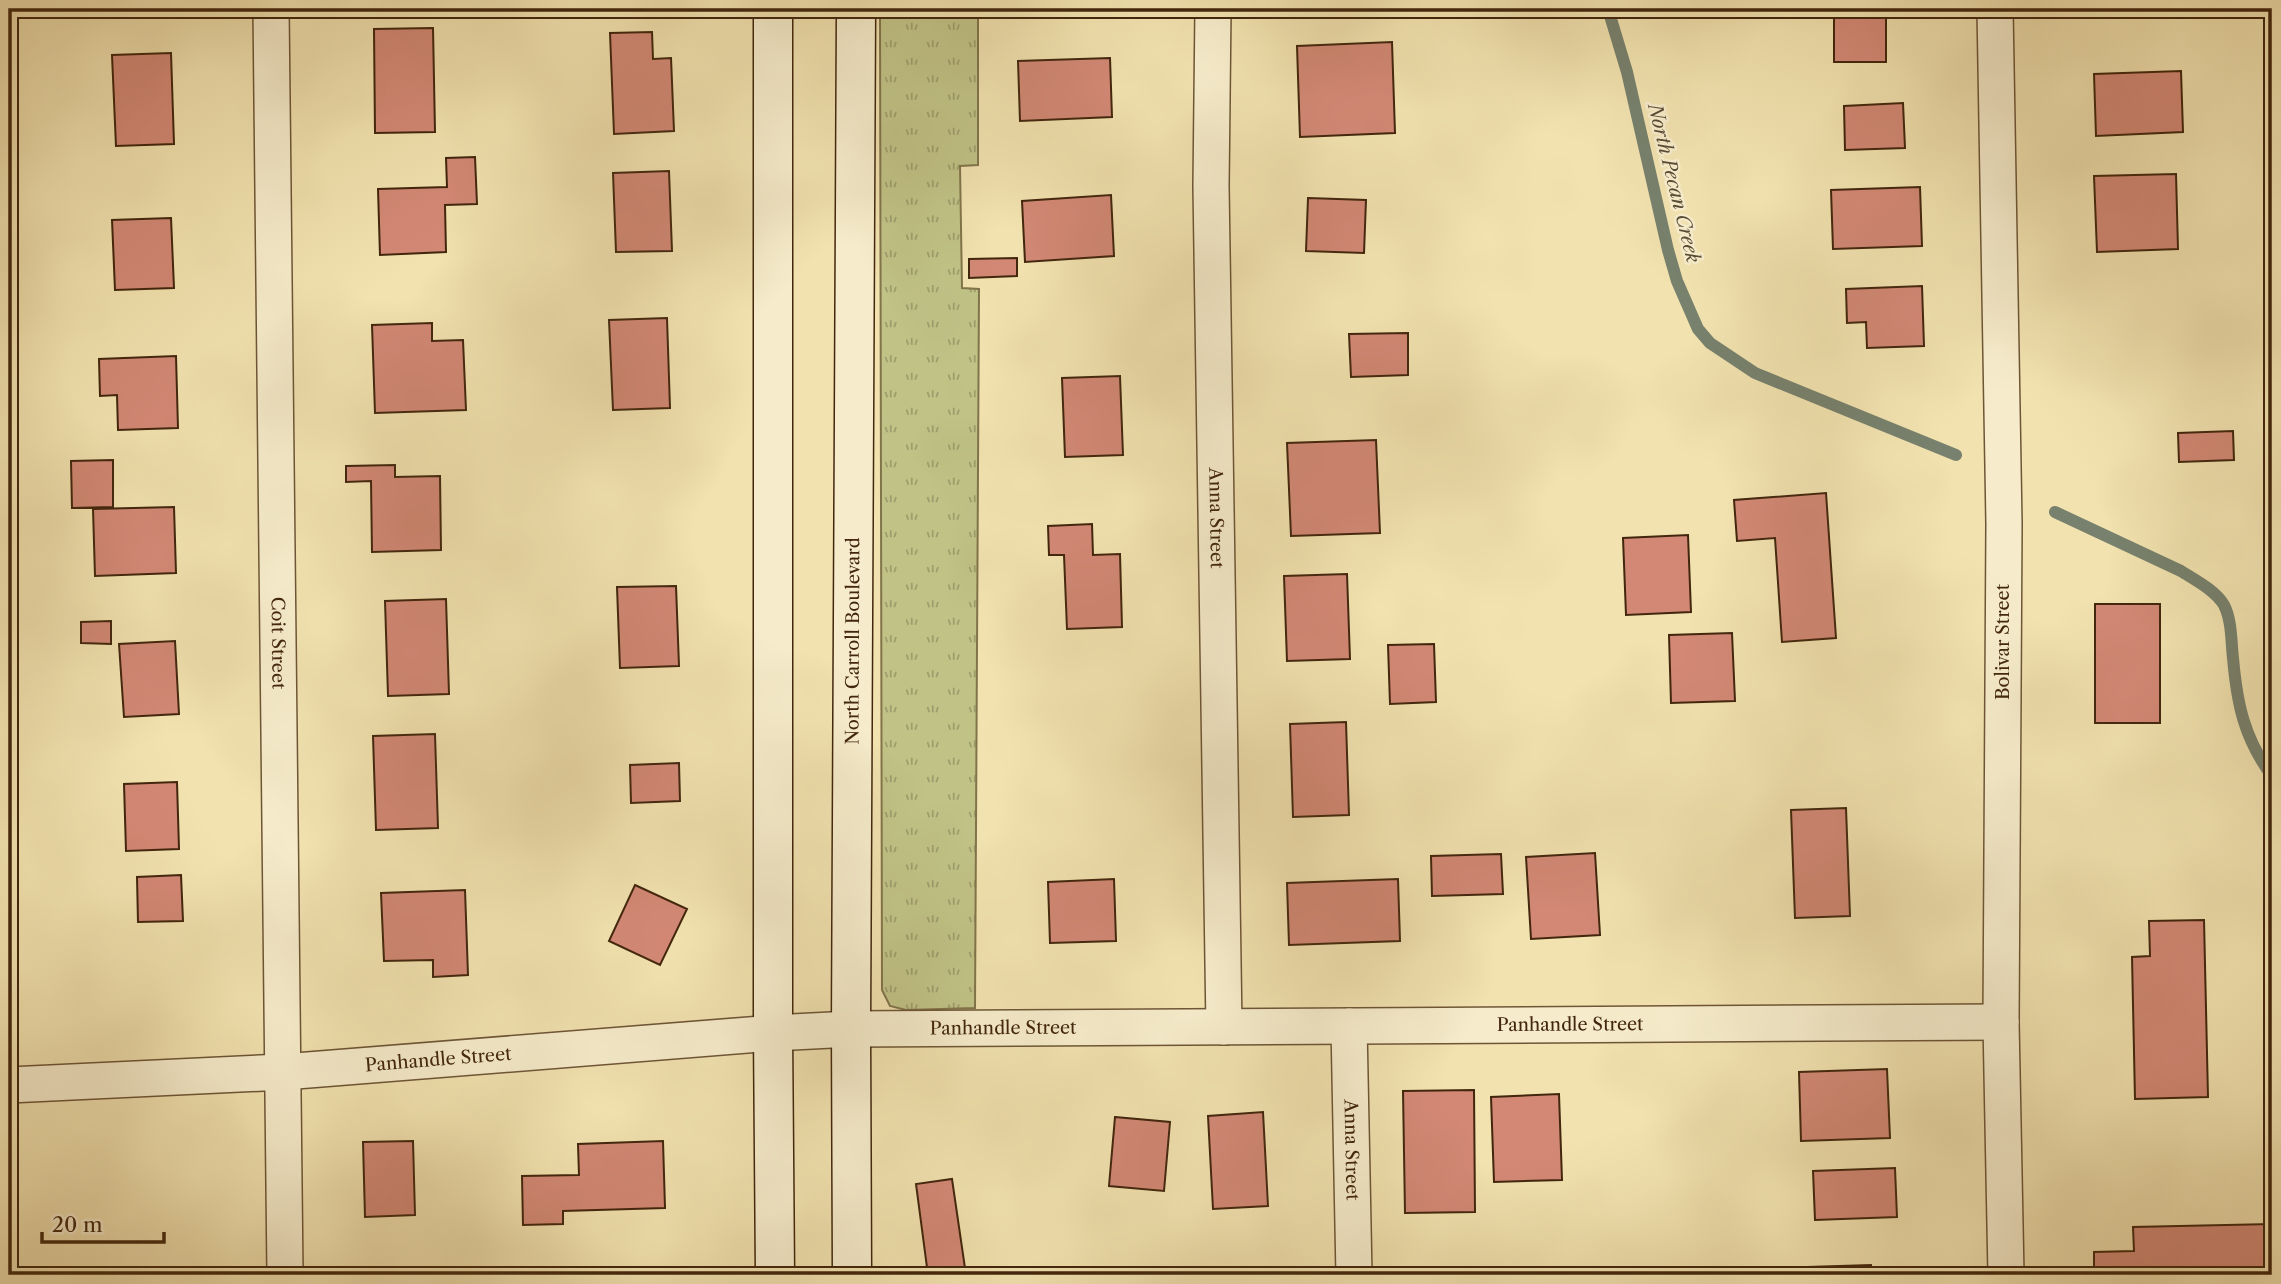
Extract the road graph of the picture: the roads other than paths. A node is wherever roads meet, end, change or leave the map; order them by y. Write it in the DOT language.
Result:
graph roads {
  1 [pos="271,9"];
  2 [pos="773,9"];
  3 [pos="856,9"];
  4 [pos="1213,9"];
  5 [pos="1994,9"];
  6 [pos="2001,1022"];
  7 [pos="1349,1026"];
  8 [pos="1224,1027"];
  9 [pos="851,1029"];
  10 [pos="773,1033"];
  11 [pos="283,1072"];
  12 [pos="9,1085"];
  13 [pos="285,1275"];
  14 [pos="775,1275"];
  15 [pos="852,1275"];
  16 [pos="1354,1275"];
  17 [pos="2006,1275"];
  1 -- 11 [label="street, Coit Street"];
  2 -- 10 [label="main road"];
  3 -- 9 [label="main road, North Carroll Boulevard"];
  4 -- 8 [label="street, Anna Street"];
  5 -- 6 [label="street, Bolivar Street"];
  6 -- 7 [label="street, Panhandle Street"];
  6 -- 17 [label="street, Bolivar Street"];
  7 -- 8 [label="street, Panhandle Street"];
  7 -- 16 [label="street, Anna Street"];
  8 -- 9 [label="street, Panhandle Street"];
  9 -- 10 [label="street, Panhandle Street"];
  9 -- 15 [label="main road, North Carroll Boulevard"];
  10 -- 11 [label="street, Panhandle Street"];
  10 -- 14 [label="main road"];
  11 -- 12 [label="street, Panhandle Street"];
  11 -- 13 [label="street, Coit Street"];
}
